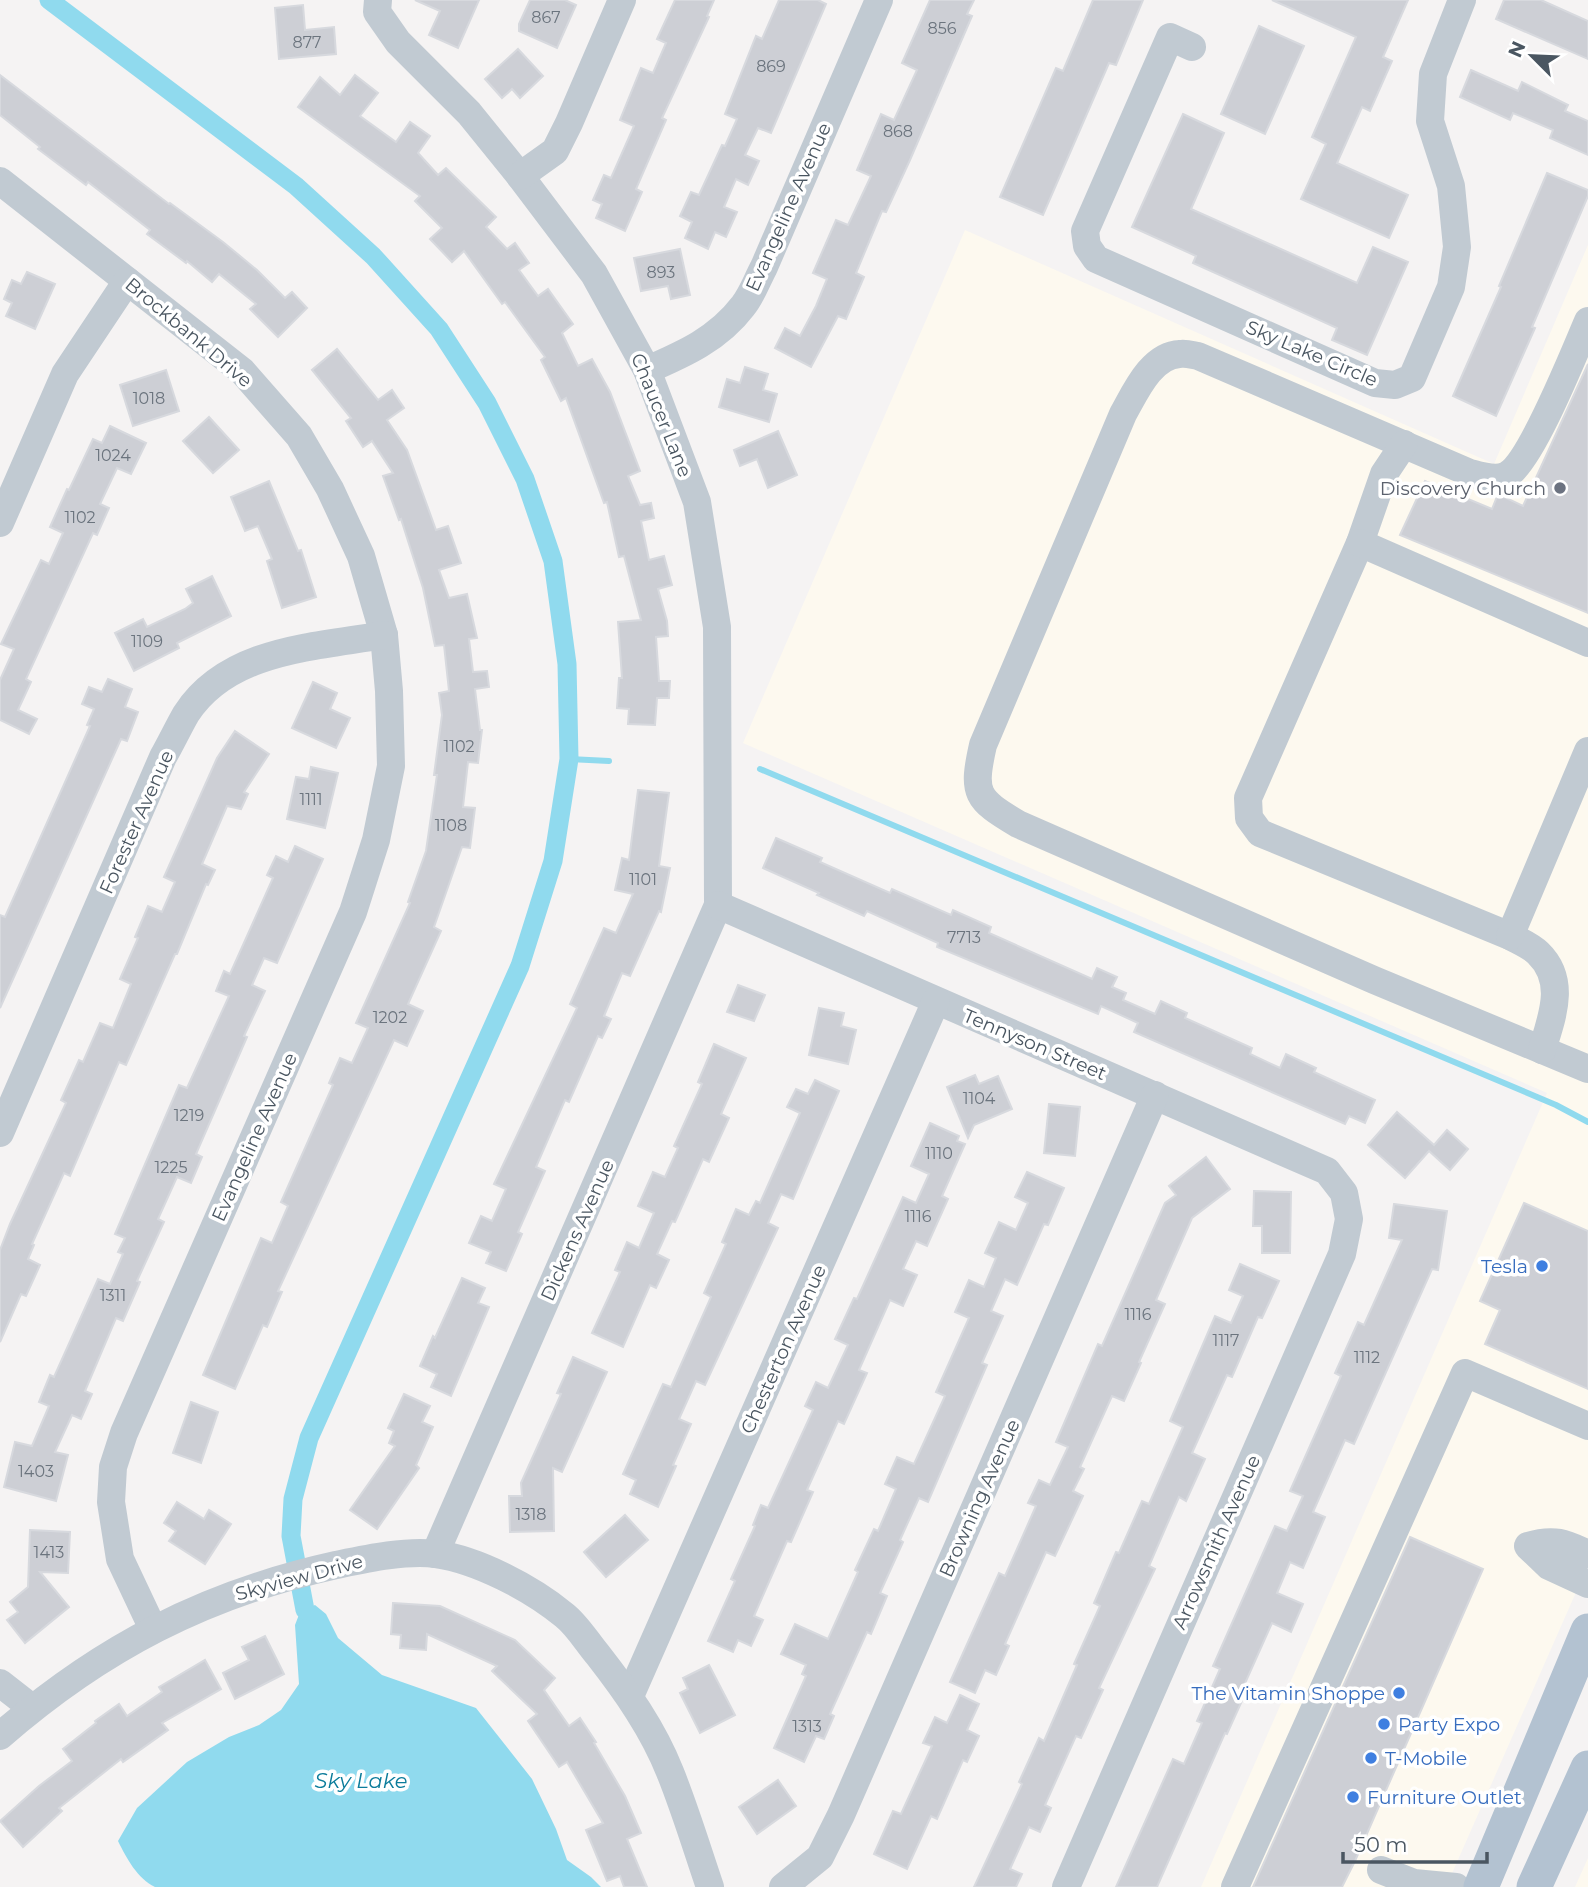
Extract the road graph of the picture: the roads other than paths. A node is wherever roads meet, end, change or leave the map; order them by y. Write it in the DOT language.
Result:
graph roads {
  1 [pos="622,0"];
  2 [pos="879,0"];
  3 [pos="1462,0"];
  4 [pos="377,6"];
  5 [pos="1192,47"];
  6 [pos="520,176"];
  7 [pos="0,181"];
  8 [pos="127,281"];
  9 [pos="1588,321"];
  10 [pos="647,370"];
  11 [pos="1404,444"];
  12 [pos="0,523"];
  13 [pos="1360,543"];
  14 [pos="384,635"];
  15 [pos="1588,643"];
  16 [pos="1588,751"];
  17 [pos="718,905"];
  18 [pos="1510,936"];
  19 [pos="936,1001"];
  20 [pos="1542,1050"];
  21 [pos="1588,1069"];
  22 [pos="1155,1095"];
  23 [pos="0,1133"];
  24 [pos="1344,1193"];
  25 [pos="1588,1426"];
  26 [pos="435,1554"];
  27 [pos="1588,1554"];
  28 [pos="1588,1584"];
  29 [pos="153,1629"];
  30 [pos="1588,1631"];
  31 [pos="0,1683"];
  32 [pos="630,1696"];
  33 [pos="32,1708"];
  34 [pos="0,1736"];
  35 [pos="1588,1768"];
  36 [pos="1381,1870"];
  37 [pos="1415,1885"];
  38 [pos="710,1887"];
  39 [pos="783,1887"];
  40 [pos="1066,1887"];
  41 [pos="1235,1887"];
  42 [pos="1456,1887"];
  43 [pos="1481,1887"];
  44 [pos="1534,1887"];
  1 -- 6 [label="street"];
  2 -- 10 [label="street, Evangeline Avenue"];
  3 -- 5 [label="street, Sky Lake Circle"];
  4 -- 6 [label="street, Chaucer Lane"];
  6 -- 10 [label="street, Chaucer Lane"];
  7 -- 8 [label="street, Brockbank Drive"];
  8 -- 12 [label="street"];
  8 -- 14 [label="street, Brockbank Drive"];
  9 -- 11 [label="street"];
  10 -- 17 [label="street, Chaucer Lane"];
  11 -- 13 [label="street"];
  11 -- 20 [label="street"];
  13 -- 15 [label="street"];
  13 -- 18 [label="street"];
  14 -- 23 [label="street, Forester Avenue"];
  14 -- 29 [label="street, Evangeline Avenue"];
  16 -- 18 [label="street"];
  17 -- 19 [label="street, Tennyson Street"];
  17 -- 26 [label="street, Dickens Avenue"];
  18 -- 20 [label="street"];
  19 -- 22 [label="street, Tennyson Street"];
  19 -- 32 [label="street, Chesterton Avenue"];
  20 -- 21 [label="street"];
  22 -- 24 [label="street, Tennyson Street"];
  22 -- 39 [label="street, Browning Avenue"];
  24 -- 40 [label="street, Arrowsmith Avenue"];
  25 -- 41 [label="street"];
  26 -- 29 [label="street, Skyview Drive"];
  26 -- 32 [label="street, Skyview Drive"];
  27 -- 28 [label="street"];
  29 -- 33 [label="street, Skyview Drive"];
  30 -- 43 [label="main road"];
  31 -- 33 [label="street"];
  32 -- 38 [label="street, Skyview Drive"];
  33 -- 34 [label="street, Skyview Drive"];
  35 -- 44 [label="main road"];
  36 -- 37 [label="street"];
  37 -- 42 [label="street"];
}
